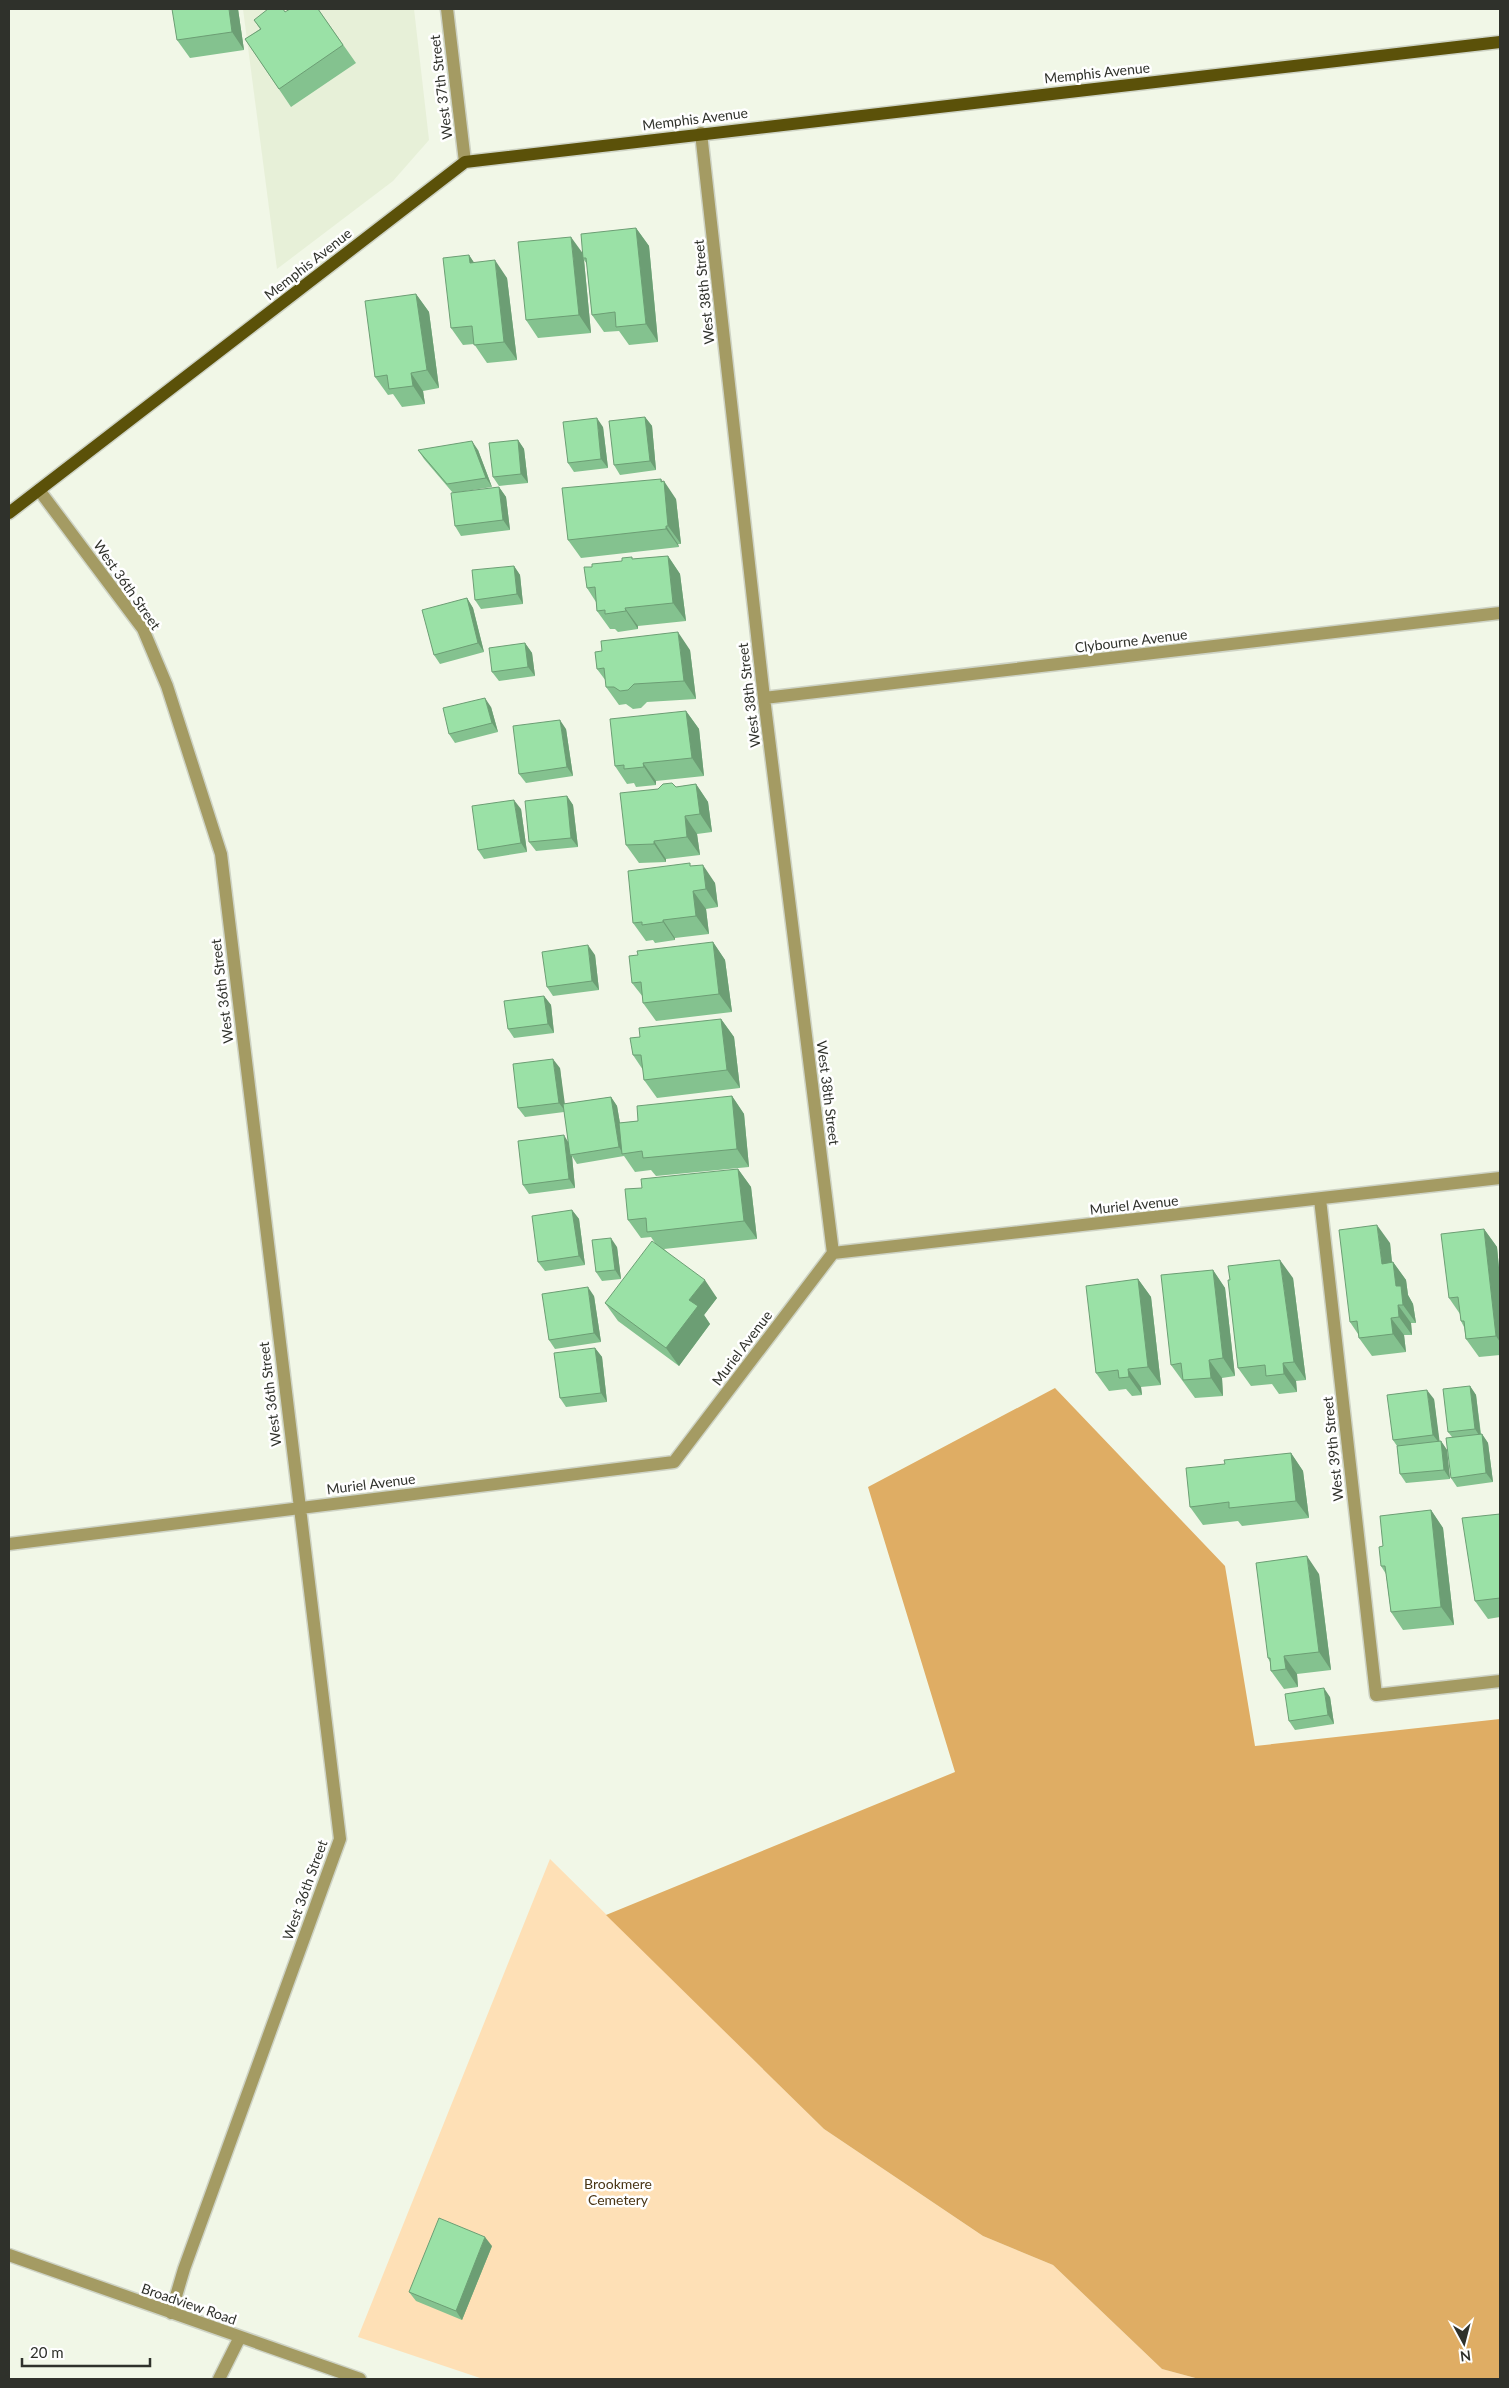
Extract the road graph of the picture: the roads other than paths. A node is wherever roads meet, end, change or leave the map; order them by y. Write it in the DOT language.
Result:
graph roads {
  1 [pos="447,9"];
  2 [pos="1500,42"];
  3 [pos="701,133"];
  4 [pos="466,162"];
  5 [pos="38,490"];
  6 [pos="9,513"];
  7 [pos="1500,614"];
  8 [pos="764,698"];
  9 [pos="1500,1178"];
  10 [pos="1320,1199"];
  11 [pos="832,1253"];
  12 [pos="299,1508"];
  13 [pos="9,1544"];
  14 [pos="1500,1681"];
  15 [pos="9,2255"];
  16 [pos="171,2313"];
  17 [pos="240,2337"];
  18 [pos="219,2379"];
  19 [pos="360,2379"];
  1 -- 4 [label="street, West 37th Street"];
  2 -- 3 [label="main road, Memphis Avenue"];
  3 -- 4 [label="main road, Memphis Avenue"];
  3 -- 8 [label="street, West 38th Street"];
  4 -- 5 [label="main road, Memphis Avenue"];
  5 -- 6 [label="main road, Memphis Avenue"];
  5 -- 12 [label="street, West 36th Street"];
  7 -- 8 [label="street, Clybourne Avenue"];
  8 -- 11 [label="street, West 38th Street"];
  9 -- 10 [label="street, Muriel Avenue"];
  10 -- 11 [label="street, Muriel Avenue"];
  10 -- 14 [label="street, West 39th Street"];
  11 -- 12 [label="street, Muriel Avenue"];
  12 -- 13 [label="street, Muriel Avenue"];
  12 -- 16 [label="street, West 36th Street"];
  15 -- 16 [label="street, Broadview Road"];
  16 -- 17 [label="street, Broadview Road"];
  17 -- 18 [label="street"];
  17 -- 19 [label="street, Broadview Road"];
}
